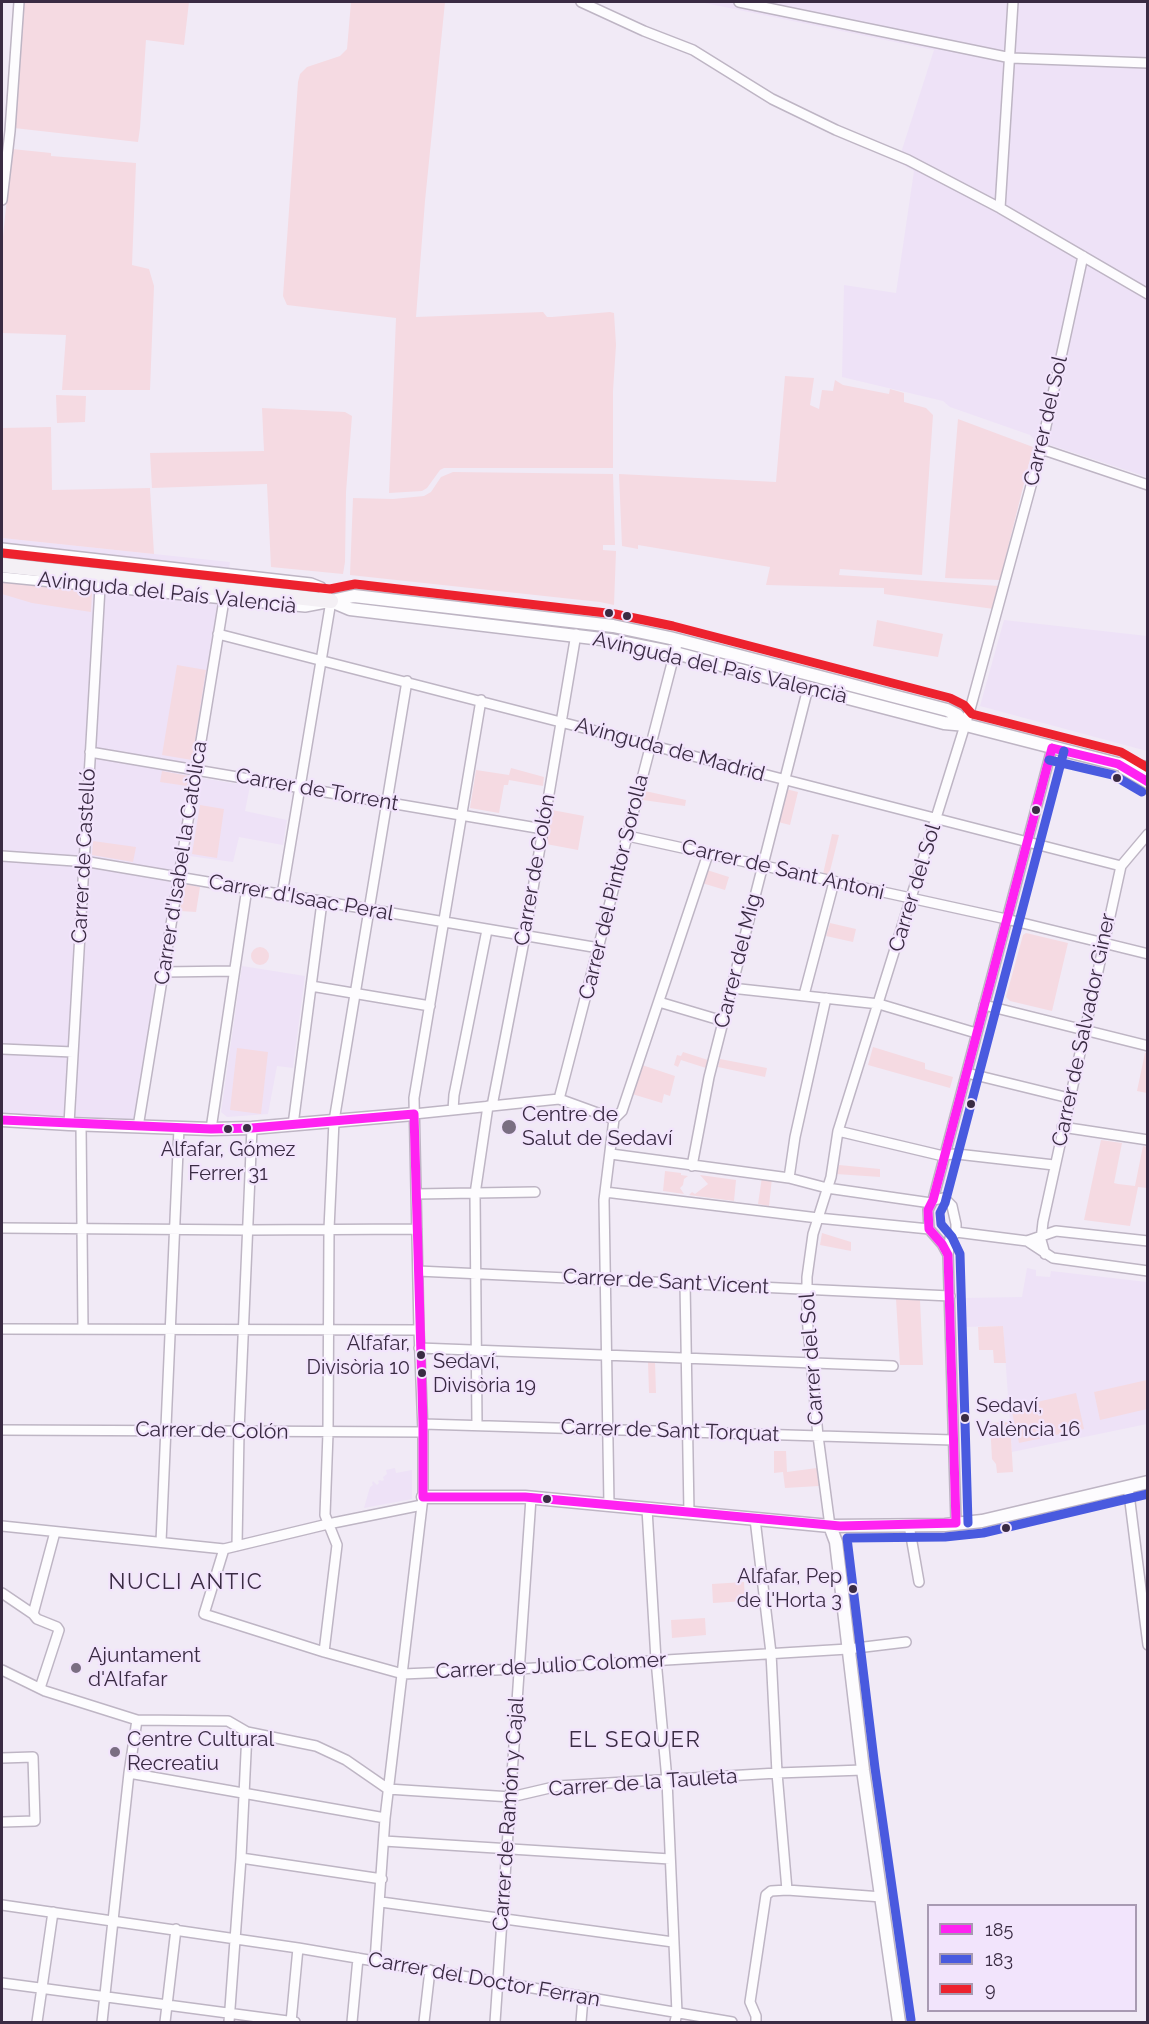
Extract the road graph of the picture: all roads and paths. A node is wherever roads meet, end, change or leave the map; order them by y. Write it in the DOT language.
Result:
graph roads {
  1 [pos="19,2"];
  2 [pos="581,2"];
  3 [pos="739,2"];
  4 [pos="1013,2"];
  5 [pos="1011,58"];
  6 [pos="1148,63"];
  7 [pos="2,200"];
  8 [pos="1000,208"];
  9 [pos="1083,256"];
  10 [pos="1148,294"];
  11 [pos="1041,449"];
  12 [pos="1148,485"];
  13 [pos="2,548"];
  14 [pos="2,565"];
  15 [pos="2,577"];
  16 [pos="100,587"];
  17 [pos="224,600"];
  18 [pos="331,601"];
  19 [pos="588,623"];
  20 [pos="218,634"];
  21 [pos="576,634"];
  22 [pos="678,640"];
  23 [pos="675,653"];
  24 [pos="321,660"];
  25 [pos="407,681"];
  26 [pos="808,688"];
  27 [pos="481,700"];
  28 [pos="561,722"];
  29 [pos="966,725"];
  30 [pos="650,745"];
  31 [pos="1052,748"];
  32 [pos="90,752"];
  33 [pos="1118,764"];
  34 [pos="1148,768"];
  35 [pos="196,770"];
  36 [pos="784,779"];
  37 [pos="1148,782"];
  38 [pos="300,788"];
  39 [pos="387,802"];
  40 [pos="462,815"];
  41 [pos="936,818"];
  42 [pos="543,829"];
  43 [pos="1148,834"];
  44 [pos="628,836"];
  45 [pos="1027,843"];
  46 [pos="708,854"];
  47 [pos="2,856"];
  48 [pos="84,861"];
  49 [pos="1121,866"];
  50 [pos="762,867"];
  51 [pos="178,877"];
  52 [pos="834,882"];
  53 [pos="247,888"];
  54 [pos="282,895"];
  55 [pos="911,899"];
  56 [pos="322,902"];
  57 [pos="369,910"];
  58 [pos="1006,919"];
  59 [pos="444,923"];
  60 [pos="487,930"];
  61 [pos="525,936"];
  62 [pos="1103,943"];
  63 [pos="599,948"];
  64 [pos="1148,954"];
  65 [pos="234,971"];
  66 [pos="164,972"];
  67 [pos="311,986"];
  68 [pos="731,988"];
  69 [pos="355,994"];
  70 [pos="804,995"];
  71 [pos="826,998"];
  72 [pos="659,1002"];
  73 [pos="879,1004"];
  74 [pos="984,1005"];
  75 [pos="429,1006"];
  76 [pos="723,1021"];
  77 [pos="1084,1030"];
  78 [pos="976,1033"];
  79 [pos="1148,1046"];
  80 [pos="2,1049"];
  81 [pos="73,1052"];
  82 [pos="967,1073"];
  83 [pos="1069,1098"];
  84 [pos="559,1099"];
  85 [pos="490,1106"];
  86 [pos="453,1110"];
  87 [pos="414,1114"];
  88 [pos="614,1119"];
  89 [pos="2,1120"];
  90 [pos="334,1121"];
  91 [pos="75,1124"];
  92 [pos="293,1125"];
  93 [pos="138,1127"];
  94 [pos="1062,1127"];
  95 [pos="179,1128"];
  96 [pos="252,1128"];
  97 [pos="211,1129"];
  98 [pos="838,1131"];
  99 [pos="1148,1140"];
  100 [pos="611,1154"];
  101 [pos="944,1156"];
  102 [pos="1054,1165"];
  103 [pos="692,1166"];
  104 [pos="789,1178"];
  105 [pos="938,1181"];
  106 [pos="827,1188"];
  107 [pos="536,1192"];
  108 [pos="605,1192"];
  109 [pos="416,1194"];
  110 [pos="475,1194"];
  111 [pos="944,1198"];
  112 [pos="932,1202"];
  113 [pos="818,1218"];
  114 [pos="2,1228"];
  115 [pos="81,1228"];
  116 [pos="329,1229"];
  117 [pos="417,1229"];
  118 [pos="929,1229"];
  119 [pos="174,1230"];
  120 [pos="247,1230"];
  121 [pos="953,1235"];
  122 [pos="1042,1235"];
  123 [pos="939,1240"];
  124 [pos="1027,1241"];
  125 [pos="1148,1241"];
  126 [pos="948,1254"];
  127 [pos="1045,1254"];
  128 [pos="418,1271"];
  129 [pos="1148,1271"];
  130 [pos="477,1274"];
  131 [pos="607,1280"];
  132 [pos="685,1283"];
  133 [pos="807,1289"];
  134 [pos="950,1296"];
  135 [pos="2,1329"];
  136 [pos="83,1329"];
  137 [pos="170,1330"];
  138 [pos="418,1330"];
  139 [pos="245,1331"];
  140 [pos="328,1331"];
  141 [pos="419,1348"];
  142 [pos="477,1349"];
  143 [pos="608,1354"];
  144 [pos="687,1357"];
  145 [pos="811,1362"];
  146 [pos="892,1366"];
  147 [pos="477,1425"];
  148 [pos="423,1428"];
  149 [pos="609,1429"];
  150 [pos="2,1430"];
  151 [pos="166,1430"];
  152 [pos="239,1432"];
  153 [pos="688,1432"];
  154 [pos="328,1433"];
  155 [pos="818,1436"];
  156 [pos="953,1440"];
  157 [pos="1148,1482"];
  158 [pos="1128,1486"];
  159 [pos="531,1498"];
  160 [pos="422,1501"];
  161 [pos="609,1505"];
  162 [pos="647,1509"];
  163 [pos="689,1513"];
  164 [pos="755,1520"];
  165 [pos="956,1523"];
  166 [pos="328,1524"];
  167 [pos="2,1526"];
  168 [pos="830,1526"];
  169 [pos="909,1526"];
  170 [pos="55,1532"];
  171 [pos="161,1542"];
  172 [pos="237,1546"];
  173 [pos="224,1549"];
  174 [pos="919,1582"];
  175 [pos="2,1593"];
  176 [pos="33,1614"];
  177 [pos="906,1642"];
  178 [pos="1148,1646"];
  179 [pos="848,1649"];
  180 [pos="324,1652"];
  181 [pos="771,1653"];
  182 [pos="656,1660"];
  183 [pos="2,1670"];
  184 [pos="518,1670"];
  185 [pos="403,1674"];
  186 [pos="40,1689"];
  187 [pos="137,1720"];
  188 [pos="247,1732"];
  189 [pos="2,1758"];
  190 [pos="863,1770"];
  191 [pos="129,1773"];
  192 [pos="777,1773"];
  193 [pos="667,1780"];
  194 [pos="388,1789"];
  195 [pos="245,1792"];
  196 [pos="511,1797"];
  197 [pos="385,1818"];
  198 [pos="2,1822"];
  199 [pos="384,1841"];
  200 [pos="508,1850"];
  201 [pos="242,1858"];
  202 [pos="670,1859"];
  203 [pos="382,1879"];
  204 [pos="787,1890"];
  205 [pos="882,1897"];
  206 [pos="381,1902"];
  207 [pos="2,1905"];
  208 [pos="53,1912"];
  209 [pos="502,1919"];
  210 [pos="113,1920"];
  211 [pos="176,1929"];
  212 [pos="236,1939"];
  213 [pos="673,1942"];
  214 [pos="298,1948"];
  215 [pos="358,1958"];
  216 [pos="375,1961"];
  217 [pos="430,1970"];
  218 [pos="498,1982"];
  219 [pos="2,1983"];
  220 [pos="42,1989"];
  221 [pos="105,1997"];
  222 [pos="583,1998"];
  223 [pos="166,2006"];
  224 [pos="230,2018"];
  225 [pos="676,2018"];
  226 [pos="37,2022"];
  227 [pos="102,2022"];
  228 [pos="165,2022"];
  229 [pos="292,2022"];
  230 [pos="352,2022"];
  231 [pos="424,2022"];
  232 [pos="495,2022"];
  233 [pos="581,2022"];
  234 [pos="732,2022"];
  235 [pos="756,2022"];
  236 [pos="899,2022"];
  1 -- 7 [label="street"];
  2 -- 8 [label="street"];
  3 -- 5 [label="street"];
  4 -- 5 [label="street"];
  5 -- 6 [label="street"];
  5 -- 8 [label="street"];
  8 -- 9 [label="street"];
  9 -- 10 [label="street"];
  9 -- 11 [label="street, Carrer del Sol"];
  11 -- 12 [label="street"];
  11 -- 29 [label="street, Carrer del Sol"];
  13 -- 18 [label="street, Avinguda del País Valencià"];
  14 -- 18 [label="main road"];
  15 -- 16 [label="street, Avinguda del País Valencià"];
  16 -- 17 [label="street, Avinguda del País Valencià"];
  16 -- 32 [label="street, Carrer de Castelló"];
  17 -- 18 [label="street, Avinguda del País Valencià"];
  17 -- 20 [label="street, Carrer d'Isabel la Catòlica"];
  18 -- 19 [label="street, Avinguda del País Valencià"];
  18 -- 21 [label="street, Avinguda del País Valencià"];
  18 -- 24 [label="street"];
  19 -- 21 [label="street"];
  19 -- 22 [label="street, Avinguda del País Valencià"];
  20 -- 24 [label="street, Avinguda de Madrid"];
  20 -- 35 [label="street, Carrer d'Isabel la Catòlica"];
  21 -- 23 [label="street, Avinguda del País Valencià"];
  21 -- 28 [label="street, Carrer de Colón"];
  22 -- 23 [label="street, Carrer del Pintor Sorolla"];
  22 -- 29 [label="street, Avinguda del País Valencià"];
  23 -- 26 [label="street, Avinguda del País Valencià"];
  23 -- 30 [label="street, Carrer del Pintor Sorolla"];
  24 -- 25 [label="street, Avinguda de Madrid"];
  24 -- 38 [label="street"];
  25 -- 27 [label="street, Avinguda de Madrid"];
  25 -- 39 [label="street"];
  26 -- 29 [label="street, Avinguda del País Valencià"];
  26 -- 36 [label="street, Carrer del Mig"];
  27 -- 28 [label="street, Avinguda de Madrid"];
  27 -- 40 [label="street"];
  28 -- 30 [label="street, Avinguda de Madrid"];
  28 -- 42 [label="street, Carrer de Colón"];
  29 -- 31 [label="street, Avinguda del País Valencià"];
  29 -- 41 [label="street, Carrer del Sol"];
  30 -- 36 [label="street, Avinguda de Madrid"];
  30 -- 44 [label="street, Carrer del Pintor Sorolla"];
  31 -- 33 [label="street, Avinguda del País Valencià"];
  31 -- 45 [label="street"];
  32 -- 35 [label="street, Carrer de Torrent"];
  32 -- 48 [label="street, Carrer de Castelló"];
  33 -- 34 [label="street, Avinguda del País Valencià"];
  33 -- 37 [label="street, Avinguda del País Valencià"];
  35 -- 38 [label="street, Carrer de Torrent"];
  35 -- 51 [label="street, Carrer d'Isabel la Catòlica"];
  36 -- 41 [label="street, Avinguda de Madrid"];
  36 -- 50 [label="street, Carrer del Mig"];
  38 -- 39 [label="street, Carrer de Torrent"];
  38 -- 54 [label="street"];
  39 -- 40 [label="street, Carrer de Torrent"];
  39 -- 57 [label="street"];
  40 -- 42 [label="street, Carrer de Torrent"];
  40 -- 59 [label="street"];
  41 -- 45 [label="street, Avinguda de Madrid"];
  41 -- 55 [label="street, Carrer del Sol"];
  42 -- 61 [label="street, Carrer de Colón"];
  43 -- 49 [label="street, Carrer de Salvador Giner"];
  44 -- 46 [label="street, Carrer de Sant Antoni"];
  44 -- 63 [label="street, Carrer del Pintor Sorolla"];
  45 -- 49 [label="street, Avinguda de Madrid"];
  45 -- 58 [label="street"];
  46 -- 50 [label="street, Carrer de Sant Antoni"];
  46 -- 72 [label="street"];
  47 -- 48 [label="street, Carrer d'Isaac Peral"];
  48 -- 51 [label="street, Carrer d'Isaac Peral"];
  48 -- 81 [label="street, Carrer de Castelló"];
  49 -- 62 [label="street, Carrer de Salvador Giner"];
  50 -- 52 [label="street, Carrer de Sant Antoni"];
  50 -- 68 [label="street, Carrer del Mig"];
  51 -- 53 [label="street, Carrer d'Isaac Peral"];
  51 -- 66 [label="street, Carrer d'Isabel la Catòlica"];
  52 -- 55 [label="street, Carrer de Sant Antoni"];
  52 -- 70 [label="street"];
  53 -- 54 [label="street, Carrer d'Isaac Peral"];
  53 -- 65 [label="street"];
  54 -- 56 [label="street, Carrer d'Isaac Peral"];
  55 -- 58 [label="street, Carrer de Sant Antoni"];
  55 -- 73 [label="street, Carrer del Sol"];
  56 -- 57 [label="street, Carrer d'Isaac Peral"];
  56 -- 67 [label="street"];
  57 -- 59 [label="street, Carrer d'Isaac Peral"];
  57 -- 69 [label="street"];
  58 -- 62 [label="street, Carrer de Sant Antoni"];
  58 -- 74 [label="street"];
  59 -- 60 [label="street, Carrer d'Isaac Peral"];
  59 -- 75 [label="street"];
  60 -- 61 [label="street, Carrer d'Isaac Peral"];
  60 -- 86 [label="street"];
  61 -- 63 [label="street, Carrer d'Isaac Peral"];
  61 -- 85 [label="street, Carrer de Colón"];
  62 -- 64 [label="street, Carrer de Sant Antoni"];
  62 -- 77 [label="street, Carrer de Salvador Giner"];
  63 -- 84 [label="street, Carrer del Pintor Sorolla"];
  65 -- 66 [label="street"];
  65 -- 97 [label="street"];
  66 -- 93 [label="street, Carrer d'Isabel la Catòlica"];
  67 -- 69 [label="street"];
  67 -- 92 [label="street"];
  68 -- 70 [label="street"];
  68 -- 76 [label="street, Carrer del Mig"];
  69 -- 75 [label="street"];
  69 -- 90 [label="street"];
  70 -- 71 [label="street"];
  71 -- 73 [label="street"];
  71 -- 104 [label="street"];
  72 -- 76 [label="street"];
  72 -- 88 [label="street"];
  73 -- 78 [label="street"];
  73 -- 98 [label="street, Carrer del Sol"];
  74 -- 77 [label="street"];
  74 -- 78 [label="street"];
  75 -- 87 [label="street"];
  76 -- 103 [label="street, Carrer del Mig"];
  77 -- 79 [label="street"];
  77 -- 83 [label="street, Carrer de Salvador Giner"];
  78 -- 82 [label="street"];
  80 -- 81 [label="street"];
  81 -- 91 [label="street, Carrer de Castelló"];
  82 -- 83 [label="street"];
  82 -- 101 [label="street"];
  83 -- 94 [label="street, Carrer de Salvador Giner"];
  84 -- 85 [label="street"];
  84 -- 88 [label="street"];
  85 -- 86 [label="street"];
  85 -- 110 [label="street, Carrer de Colón"];
  86 -- 87 [label="street"];
  87 -- 90 [label="street"];
  87 -- 109 [label="street"];
  88 -- 100 [label="street"];
  89 -- 91 [label="street"];
  90 -- 92 [label="street"];
  90 -- 116 [label="street"];
  91 -- 93 [label="street"];
  91 -- 115 [label="street, Carrer de Castelló"];
  92 -- 96 [label="street"];
  93 -- 95 [label="street"];
  94 -- 99 [label="street"];
  94 -- 102 [label="street, Carrer de Salvador Giner"];
  95 -- 97 [label="street"];
  95 -- 119 [label="street"];
  96 -- 97 [label="street"];
  96 -- 120 [label="street"];
  98 -- 101 [label="street"];
  98 -- 106 [label="street, Carrer del Sol"];
  100 -- 103 [label="street"];
  100 -- 108 [label="street"];
  101 -- 102 [label="street"];
  101 -- 105 [label="street"];
  102 -- 122 [label="street, Carrer de Salvador Giner"];
  103 -- 104 [label="street"];
  104 -- 106 [label="street"];
  105 -- 111 [label="street"];
  105 -- 112 [label="street"];
  106 -- 112 [label="street"];
  106 -- 113 [label="street, Carrer del Sol"];
  107 -- 110 [label="street"];
  108 -- 113 [label="street"];
  108 -- 131 [label="street"];
  109 -- 110 [label="street"];
  109 -- 117 [label="street"];
  110 -- 130 [label="street, Carrer de Colón"];
  111 -- 112 [label="street"];
  111 -- 121 [label="street"];
  112 -- 118 [label="street"];
  113 -- 118 [label="street"];
  113 -- 133 [label="street, Carrer del Sol"];
  114 -- 115 [label="street"];
  115 -- 119 [label="street"];
  115 -- 136 [label="street, Carrer de Castelló"];
  116 -- 117 [label="street"];
  116 -- 120 [label="street"];
  116 -- 140 [label="street"];
  117 -- 128 [label="street"];
  118 -- 123 [label="street"];
  119 -- 120 [label="street"];
  119 -- 137 [label="street"];
  120 -- 139 [label="street"];
  121 -- 123 [label="street"];
  121 -- 124 [label="street"];
  121 -- 126 [label="street"];
  122 -- 124 [label="street"];
  122 -- 125 [label="street"];
  122 -- 127 [label="street, Carrer de Salvador Giner"];
  123 -- 126 [label="street"];
  124 -- 127 [label="street"];
  126 -- 134 [label="street"];
  127 -- 129 [label="street"];
  128 -- 130 [label="street, Carrer de Sant Vicent"];
  128 -- 138 [label="street"];
  130 -- 131 [label="street, Carrer de Sant Vicent"];
  130 -- 142 [label="street, Carrer de Colón"];
  131 -- 132 [label="street, Carrer de Sant Vicent"];
  131 -- 143 [label="street"];
  132 -- 133 [label="street, Carrer de Sant Vicent"];
  132 -- 144 [label="street"];
  133 -- 134 [label="street, Carrer de Sant Vicent"];
  133 -- 145 [label="street, Carrer del Sol"];
  134 -- 156 [label="street"];
  135 -- 136 [label="street"];
  136 -- 137 [label="street"];
  137 -- 139 [label="street"];
  137 -- 151 [label="street"];
  138 -- 140 [label="street"];
  138 -- 141 [label="street"];
  139 -- 140 [label="street"];
  139 -- 152 [label="street"];
  140 -- 154 [label="street"];
  141 -- 142 [label="street"];
  141 -- 148 [label="street"];
  142 -- 143 [label="street"];
  142 -- 147 [label="street, Carrer de Colón"];
  143 -- 144 [label="street"];
  143 -- 149 [label="street"];
  144 -- 145 [label="street"];
  144 -- 153 [label="street"];
  145 -- 146 [label="street"];
  145 -- 155 [label="street, Carrer del Sol"];
  147 -- 148 [label="street, Carrer de Sant Torquat"];
  147 -- 149 [label="street, Carrer de Sant Torquat"];
  148 -- 154 [label="street, Carrer de Colón"];
  148 -- 160 [label="street"];
  149 -- 153 [label="street, Carrer de Sant Torquat"];
  149 -- 161 [label="street"];
  150 -- 151 [label="street, Carrer de Colón"];
  151 -- 152 [label="street, Carrer de Colón"];
  151 -- 171 [label="street"];
  152 -- 154 [label="street, Carrer de Colón"];
  152 -- 172 [label="street"];
  153 -- 155 [label="street, Carrer de Sant Torquat"];
  153 -- 163 [label="street"];
  154 -- 166 [label="street"];
  155 -- 156 [label="street, Carrer de Sant Torquat"];
  155 -- 168 [label="street, Carrer del Sol"];
  156 -- 165 [label="street"];
  157 -- 158 [label="street"];
  158 -- 165 [label="street"];
  158 -- 178 [label="street"];
  159 -- 160 [label="street"];
  159 -- 161 [label="street"];
  159 -- 184 [label="street, Carrer de Ramón y Cajal"];
  160 -- 166 [label="street"];
  160 -- 185 [label="street"];
  161 -- 162 [label="street"];
  162 -- 163 [label="street"];
  162 -- 182 [label="street"];
  163 -- 164 [label="street"];
  164 -- 168 [label="street"];
  164 -- 181 [label="street"];
  165 -- 169 [label="street"];
  166 -- 172 [label="street"];
  166 -- 180 [label="street"];
  167 -- 170 [label="street"];
  168 -- 169 [label="street"];
  168 -- 179 [label="street"];
  169 -- 174 [label="street"];
  170 -- 171 [label="street"];
  170 -- 176 [label="street"];
  171 -- 173 [label="street"];
  172 -- 173 [label="street"];
  173 -- 180 [label="street, Carrer de Julio Colomer"];
  175 -- 176 [label="street"];
  176 -- 186 [label="street"];
  177 -- 179 [label="street, Carrer de Julio Colomer"];
  179 -- 181 [label="street, Carrer de Julio Colomer"];
  179 -- 190 [label="street"];
  180 -- 185 [label="street, Carrer de Julio Colomer"];
  181 -- 182 [label="street, Carrer de Julio Colomer"];
  181 -- 192 [label="street"];
  182 -- 184 [label="street, Carrer de Julio Colomer"];
  182 -- 193 [label="street"];
  183 -- 186 [label="street"];
  184 -- 185 [label="street, Carrer de Julio Colomer"];
  184 -- 196 [label="street, Carrer de Ramón y Cajal"];
  185 -- 194 [label="street"];
  186 -- 187 [label="street"];
  187 -- 188 [label="street"];
  187 -- 191 [label="street"];
  188 -- 194 [label="street"];
  188 -- 195 [label="street"];
  189 -- 198 [label="street"];
  190 -- 192 [label="street, Carrer de la Tauleta"];
  190 -- 205 [label="street"];
  191 -- 195 [label="street"];
  191 -- 210 [label="street"];
  192 -- 193 [label="street, Carrer de la Tauleta"];
  192 -- 204 [label="street"];
  193 -- 196 [label="street, Carrer de la Tauleta"];
  193 -- 202 [label="street"];
  194 -- 196 [label="street, Carrer de la Tauleta"];
  194 -- 197 [label="street"];
  195 -- 197 [label="street"];
  195 -- 201 [label="street"];
  196 -- 200 [label="street, Carrer de Ramón y Cajal"];
  197 -- 199 [label="street"];
  199 -- 200 [label="street"];
  199 -- 203 [label="street"];
  200 -- 202 [label="street"];
  200 -- 209 [label="street, Carrer de Ramón y Cajal"];
  201 -- 203 [label="street"];
  201 -- 212 [label="street"];
  202 -- 213 [label="street"];
  203 -- 206 [label="street"];
  204 -- 205 [label="street"];
  204 -- 235 [label="street"];
  205 -- 236 [label="street"];
  206 -- 209 [label="street"];
  206 -- 216 [label="street"];
  207 -- 208 [label="street, Carrer del Doctor Ferran"];
  208 -- 210 [label="street, Carrer del Doctor Ferran"];
  208 -- 220 [label="street"];
  209 -- 213 [label="street"];
  209 -- 218 [label="street, Carrer de Ramón y Cajal"];
  210 -- 211 [label="street, Carrer del Doctor Ferran"];
  210 -- 221 [label="street"];
  211 -- 212 [label="street, Carrer del Doctor Ferran"];
  211 -- 223 [label="street"];
  212 -- 214 [label="street, Carrer del Doctor Ferran"];
  212 -- 224 [label="street"];
  213 -- 225 [label="street"];
  214 -- 215 [label="street, Carrer del Doctor Ferran"];
  214 -- 229 [label="street"];
  215 -- 216 [label="street, Carrer del Doctor Ferran"];
  215 -- 230 [label="street"];
  216 -- 217 [label="street, Carrer del Doctor Ferran"];
  217 -- 218 [label="street, Carrer del Doctor Ferran"];
  217 -- 231 [label="street"];
  218 -- 222 [label="street, Carrer del Doctor Ferran"];
  218 -- 232 [label="street, Carrer de Ramón y Cajal"];
  219 -- 220 [label="street"];
  220 -- 221 [label="street"];
  220 -- 226 [label="street"];
  221 -- 223 [label="street"];
  221 -- 227 [label="street"];
  222 -- 225 [label="street, Carrer del Doctor Ferran"];
  222 -- 233 [label="street"];
  223 -- 224 [label="street"];
  223 -- 228 [label="street"];
  224 -- 229 [label="street"];
  225 -- 234 [label="street, Carrer del Doctor Ferran"];
}
